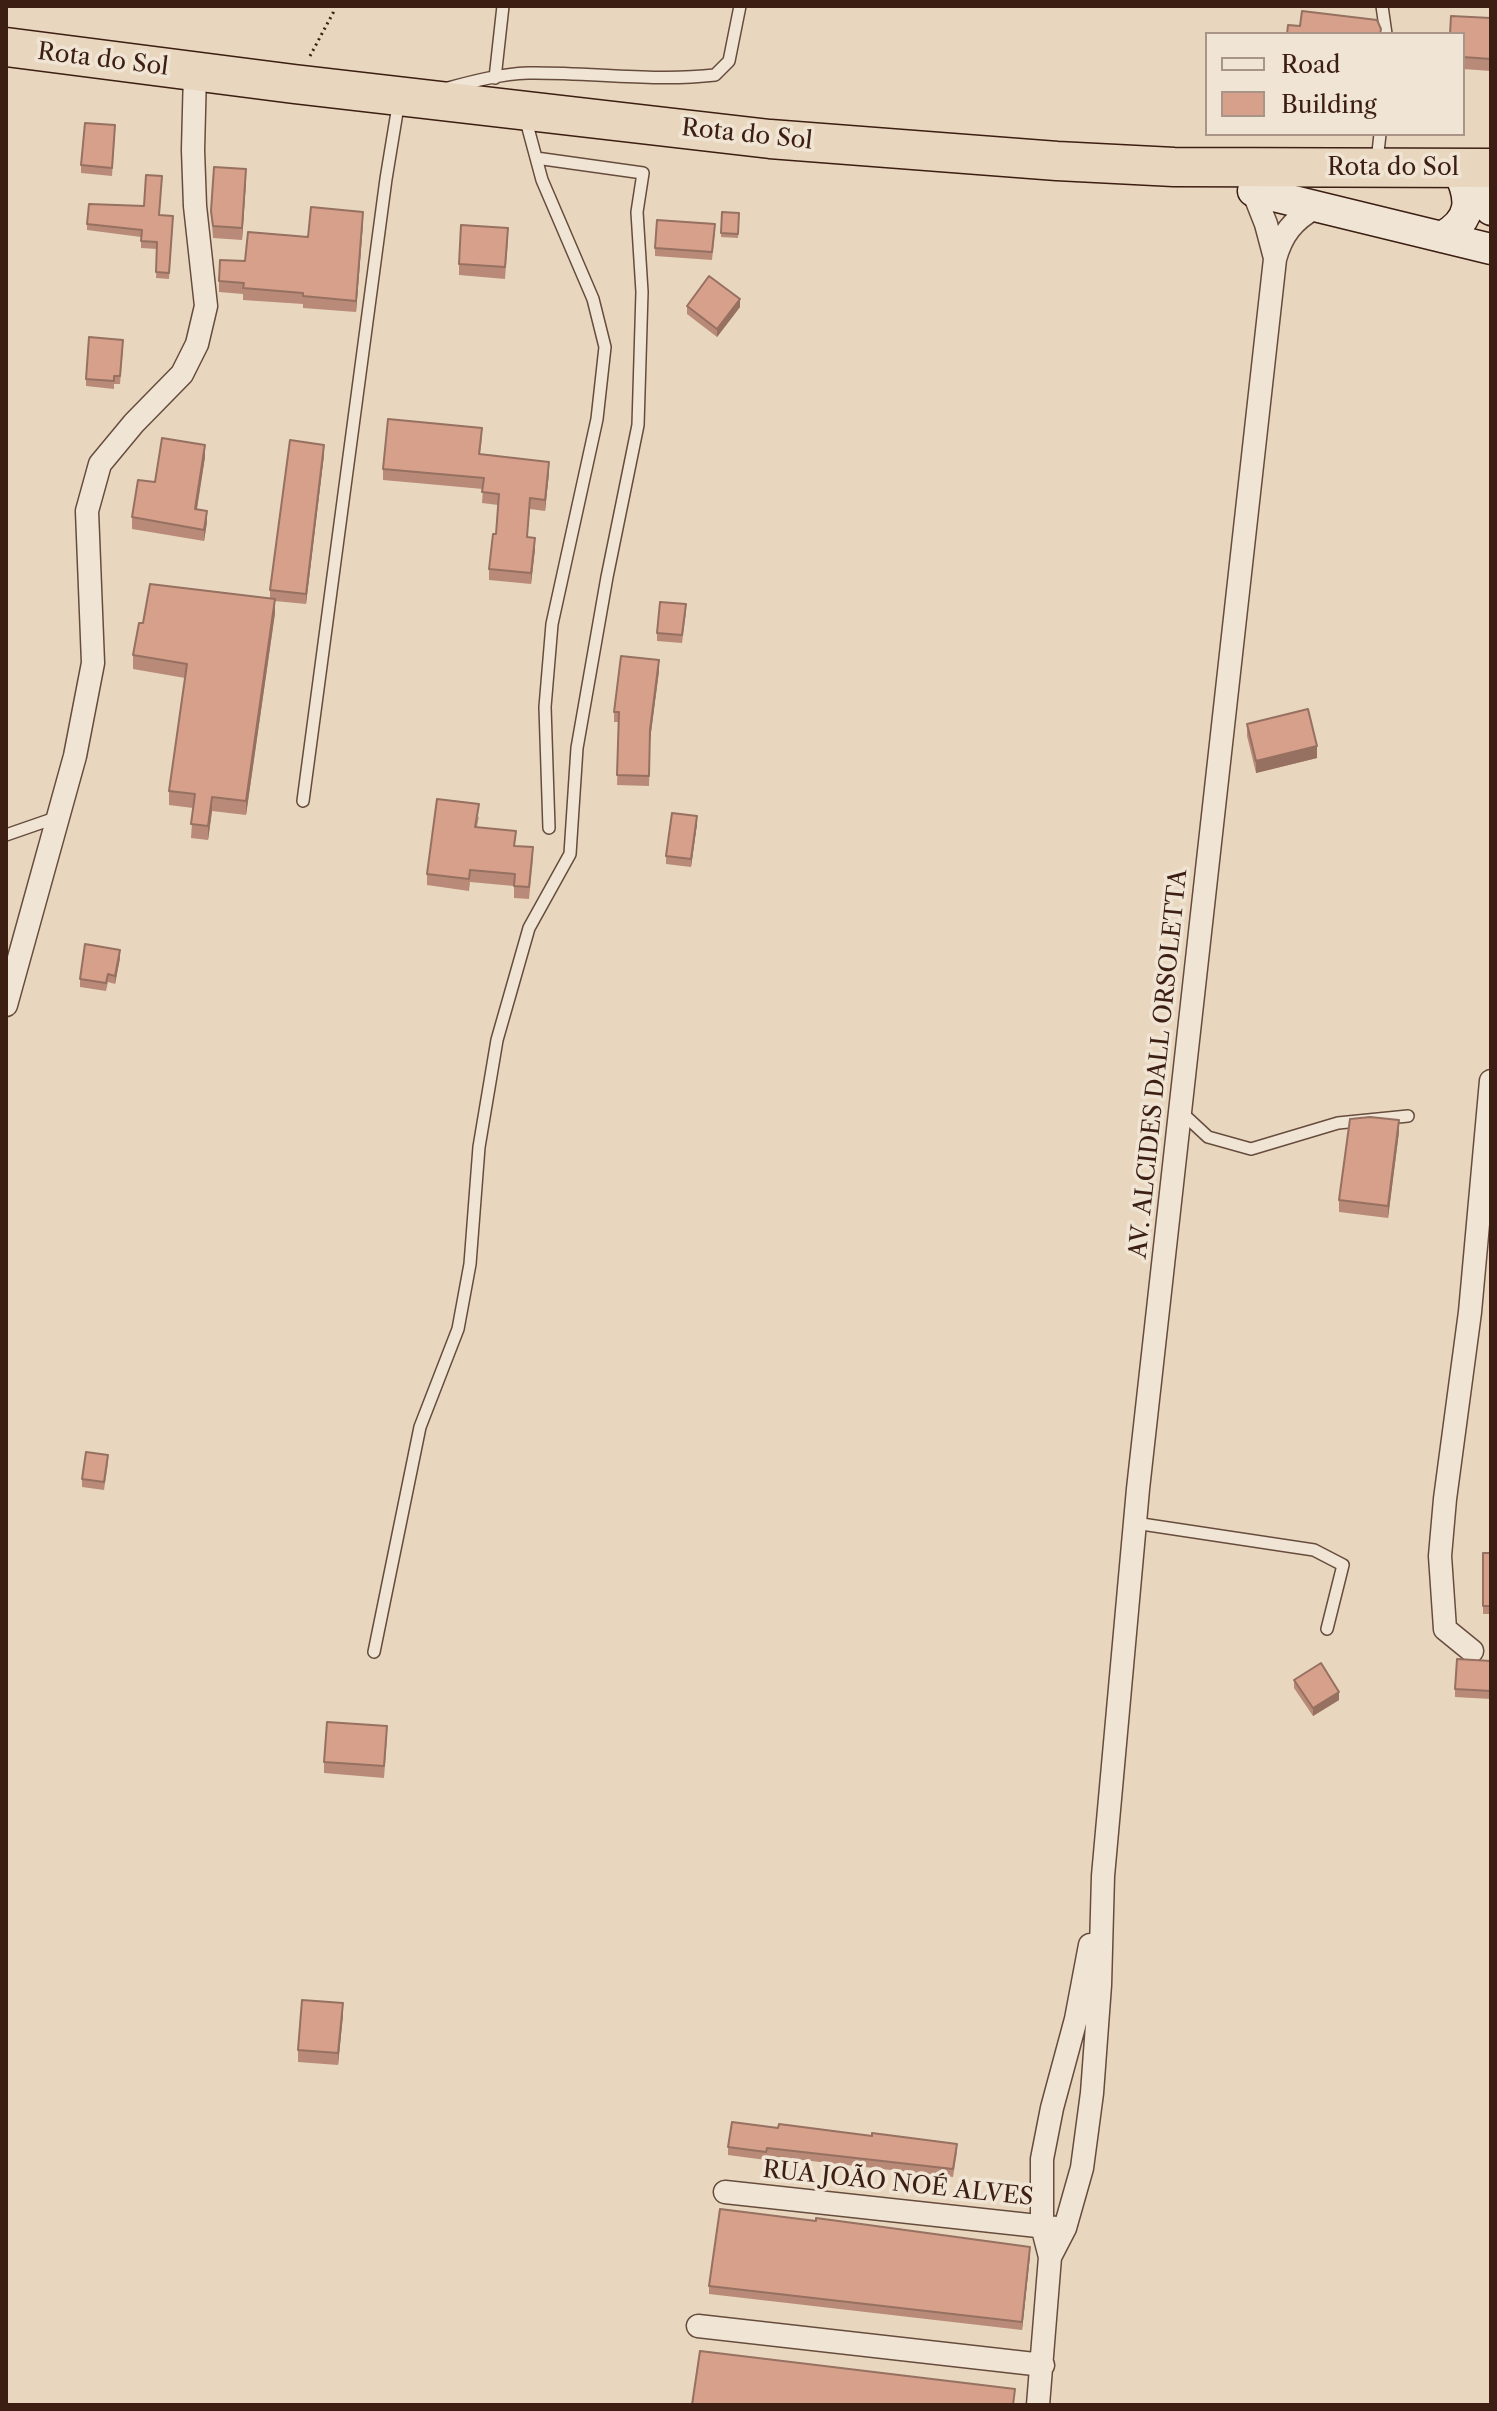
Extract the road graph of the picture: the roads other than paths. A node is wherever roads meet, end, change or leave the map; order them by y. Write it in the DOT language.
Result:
graph roads {
  1 [pos="503,6"];
  2 [pos="740,6"];
  3 [pos="1382,6"];
  4 [pos="1386,32"];
  5 [pos="6,47"];
  6 [pos="195,72"];
  7 [pos="495,78"];
  8 [pos="406,96"];
  9 [pos="522,109"];
  10 [pos="1378,151"];
  11 [pos="536,158"];
  12 [pos="1174,167"];
  13 [pos="1479,168"];
  14 [pos="1253,191"];
  15 [pos="1316,207"];
  16 [pos="1491,210"];
  17 [pos="1442,237"];
  18 [pos="1491,249"];
  19 [pos="1275,259"];
  20 [pos="303,801"];
  21 [pos="58,817"];
  22 [pos="549,828"];
  23 [pos="6,835"];
  24 [pos="6,1005"];
  25 [pos="1491,1081"];
  26 [pos="1180,1111"];
  27 [pos="1408,1116"];
  28 [pos="1135,1523"];
  29 [pos="1327,1629"];
  30 [pos="1472,1651"];
  31 [pos="374,1652"];
  32 [pos="1103,1876"];
  33 [pos="725,2192"];
  34 [pos="1042,2226"];
  35 [pos="1065,2228"];
  36 [pos="1050,2257"];
  37 [pos="698,2326"];
  38 [pos="1043,2365"];
  39 [pos="1038,2405"];
  1 -- 7 [label="lane"];
  2 -- 7 [label="lane"];
  3 -- 4 [label="lane"];
  5 -- 6 [label="highway, Rota do Sol"];
  6 -- 8 [label="highway, Rota do Sol"];
  6 -- 21 [label="street"];
  7 -- 8 [label="lane"];
  8 -- 9 [label="highway, Rota do Sol"];
  8 -- 20 [label="lane"];
  9 -- 11 [label="lane"];
  9 -- 12 [label="highway, Rota do Sol"];
  10 -- 12 [label="highway, Rota do Sol"];
  10 -- 13 [label="highway, Rota do Sol"];
  11 -- 22 [label="lane"];
  11 -- 31 [label="lane"];
  12 -- 14 [label="highway"];
  13 -- 16 [label="street"];
  13 -- 17 [label="street"];
  14 -- 15 [label="street"];
  14 -- 19 [label="street"];
  15 -- 17 [label="street"];
  15 -- 19 [label="street"];
  17 -- 18 [label="street"];
  19 -- 26 [label="street, AV. ALCIDES DALL ORSOLETTA"];
  21 -- 23 [label="lane"];
  21 -- 24 [label="street"];
  25 -- 30 [label="street"];
  26 -- 27 [label="lane"];
  26 -- 28 [label="street, AV. ALCIDES DALL ORSOLETTA"];
  28 -- 29 [label="lane"];
  28 -- 32 [label="street, AV. ALCIDES DALL ORSOLETTA"];
  32 -- 34 [label="street"];
  32 -- 35 [label="street"];
  33 -- 34 [label="street, RUA JOÃO NOÉ ALVES"];
  34 -- 35 [label="street, RUA JOÃO NOÉ ALVES"];
  34 -- 36 [label="street"];
  35 -- 36 [label="street"];
  36 -- 38 [label="street"];
  37 -- 38 [label="street"];
  38 -- 39 [label="street"];
}
